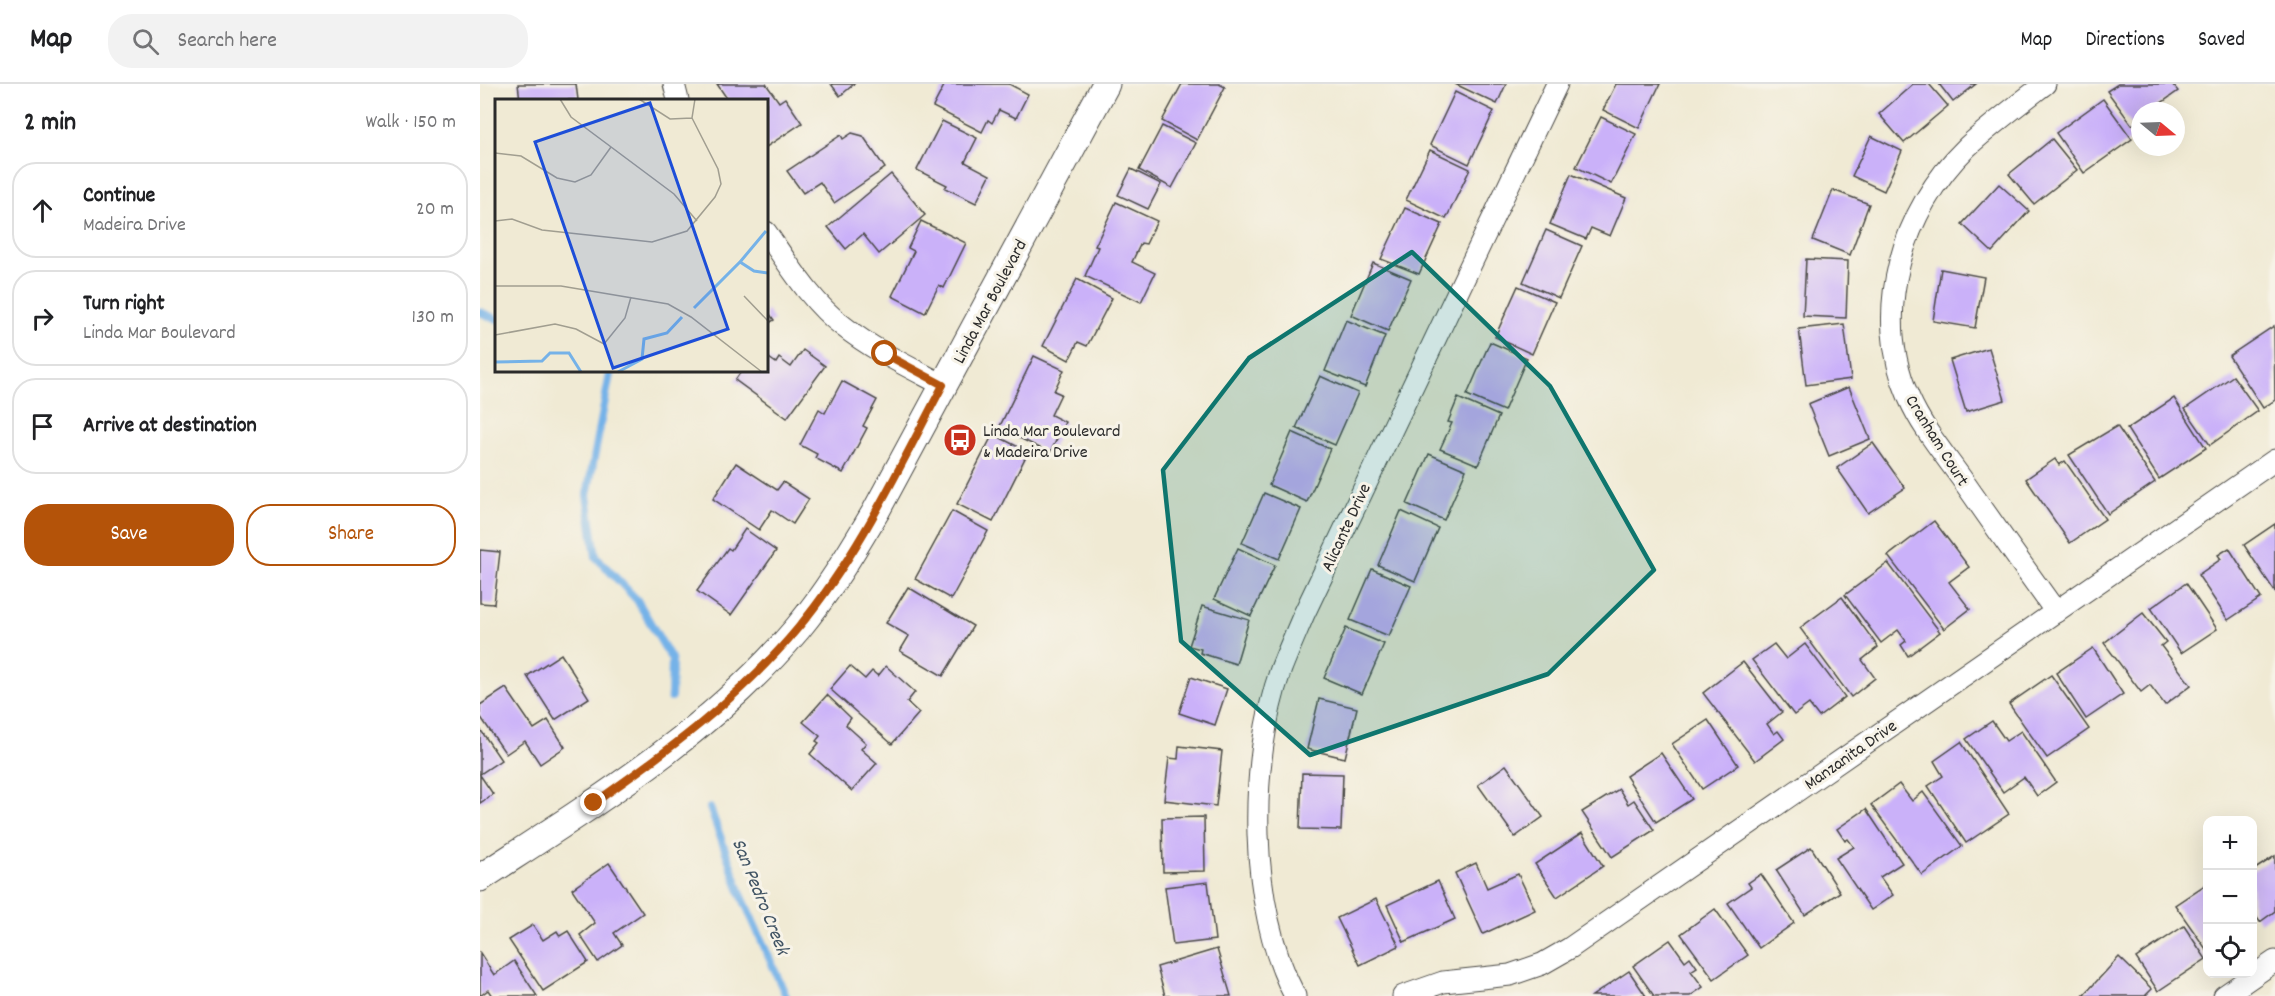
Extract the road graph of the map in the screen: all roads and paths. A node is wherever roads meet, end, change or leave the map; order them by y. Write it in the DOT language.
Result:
graph roads {
  1 [pos="674,84"];
  2 [pos="1106,84"];
  3 [pos="1557,84"];
  4 [pos="2045,84"];
  5 [pos="678,99"];
  6 [pos="768,235"];
  7 [pos="943,385"];
  8 [pos="2275,460"];
  9 [pos="2055,612"];
  10 [pos="480,878"];
  11 [pos="2275,961"];
  12 [pos="1295,996"];
  13 [pos="1403,996"];
  14 [pos="2224,996"];
  1 -- 5 [label="street"];
  2 -- 7 [label="street, Linda Mar Boulevard"];
  3 -- 12 [label="street, Alicante Drive"];
  4 -- 9 [label="street, Cranham Court"];
  6 -- 7 [label="street"];
  7 -- 10 [label="street, Linda Mar Boulevard"];
  8 -- 9 [label="street, Manzanita Drive"];
  9 -- 13 [label="street, Manzanita Drive"];
  11 -- 14 [label="street"];
}
